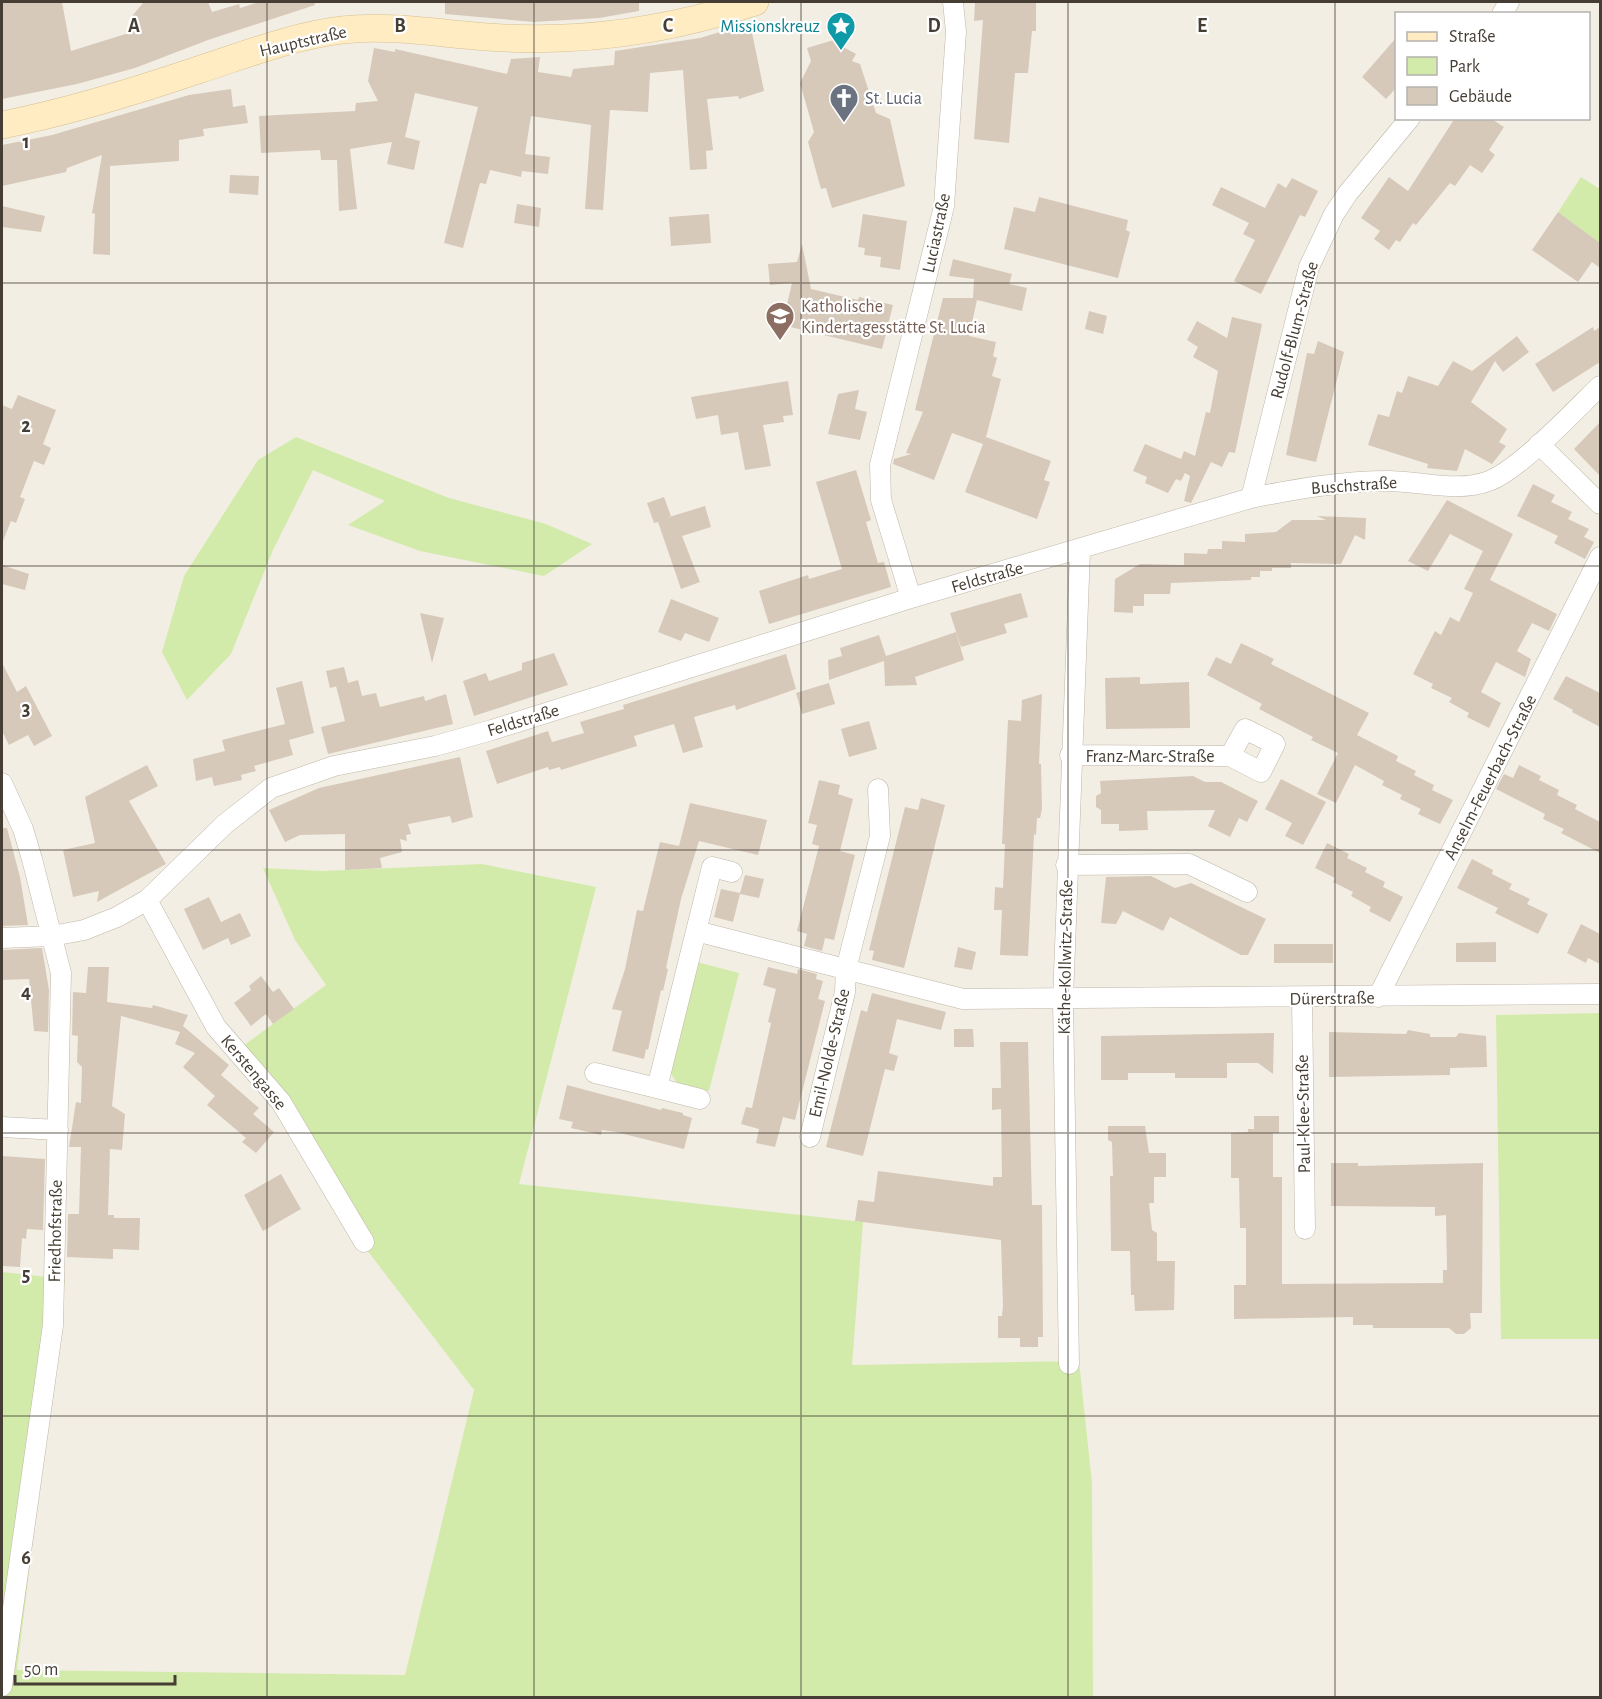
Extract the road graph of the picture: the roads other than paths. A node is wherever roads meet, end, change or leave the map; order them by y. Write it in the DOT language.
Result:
graph roads {
  1 [pos="755,2"];
  2 [pos="953,2"];
  3 [pos="1408,120"];
  4 [pos="2,125"];
  5 [pos="1600,386"];
  6 [pos="1539,444"];
  7 [pos="1251,498"];
  8 [pos="1600,504"];
  9 [pos="1080,551"];
  10 [pos="1600,558"];
  11 [pos="911,598"];
  12 [pos="1070,755"];
  13 [pos="1230,756"];
  14 [pos="2,783"];
  15 [pos="878,789"];
  16 [pos="1066,865"];
  17 [pos="732,872"];
  18 [pos="1247,892"];
  19 [pos="147,900"];
  20 [pos="696,931"];
  21 [pos="52,936"];
  22 [pos="2,938"];
  23 [pos="846,969"];
  24 [pos="1600,994"];
  25 [pos="1378,997"];
  26 [pos="1302,998"];
  27 [pos="1063,1000"];
  28 [pos="595,1073"];
  29 [pos="657,1088"];
  30 [pos="700,1099"];
  31 [pos="2,1127"];
  32 [pos="58,1130"];
  33 [pos="810,1137"];
  34 [pos="1305,1229"];
  35 [pos="364,1242"];
  36 [pos="1069,1364"];
  37 [pos="2,1686"];
  1 -- 4 [label="main road, Hauptstraße"];
  2 -- 11 [label="street, Luciastraße"];
  3 -- 7 [label="street, Rudolf-Blum-Straße"];
  5 -- 6 [label="street, Buschstraße"];
  6 -- 7 [label="street, Buschstraße"];
  6 -- 8 [label="street"];
  7 -- 9 [label="street, Buschstraße"];
  9 -- 11 [label="street, Feldstraße"];
  9 -- 12 [label="street, Käthe-Kollwitz-Straße"];
  10 -- 25 [label="street, Anselm-Feuerbach-Straße"];
  11 -- 19 [label="street, Feldstraße"];
  12 -- 13 [label="street, Franz-Marc-Straße"];
  12 -- 16 [label="street, Käthe-Kollwitz-Straße"];
  14 -- 21 [label="street, Friedhofstraße"];
  15 -- 23 [label="street, Emil-Nolde-Straße"];
  16 -- 18 [label="street"];
  16 -- 27 [label="street, Käthe-Kollwitz-Straße"];
  17 -- 20 [label="street"];
  19 -- 21 [label="street, Feldstraße"];
  19 -- 35 [label="street, Kerstengasse"];
  20 -- 23 [label="street, Emil-Nolde-Straße"];
  20 -- 29 [label="street"];
  21 -- 22 [label="street, Feldstraße"];
  21 -- 32 [label="street, Friedhofstraße"];
  23 -- 27 [label="street, Emil-Nolde-Straße"];
  23 -- 33 [label="street, Emil-Nolde-Straße"];
  24 -- 25 [label="street, Dürerstraße"];
  25 -- 26 [label="street, Dürerstraße"];
  26 -- 27 [label="street, Dürerstraße"];
  26 -- 34 [label="street, Paul-Klee-Straße"];
  27 -- 36 [label="street, Käthe-Kollwitz-Straße"];
  28 -- 29 [label="street"];
  29 -- 30 [label="street"];
  31 -- 32 [label="street"];
  32 -- 37 [label="street, Friedhofstraße"];
}
